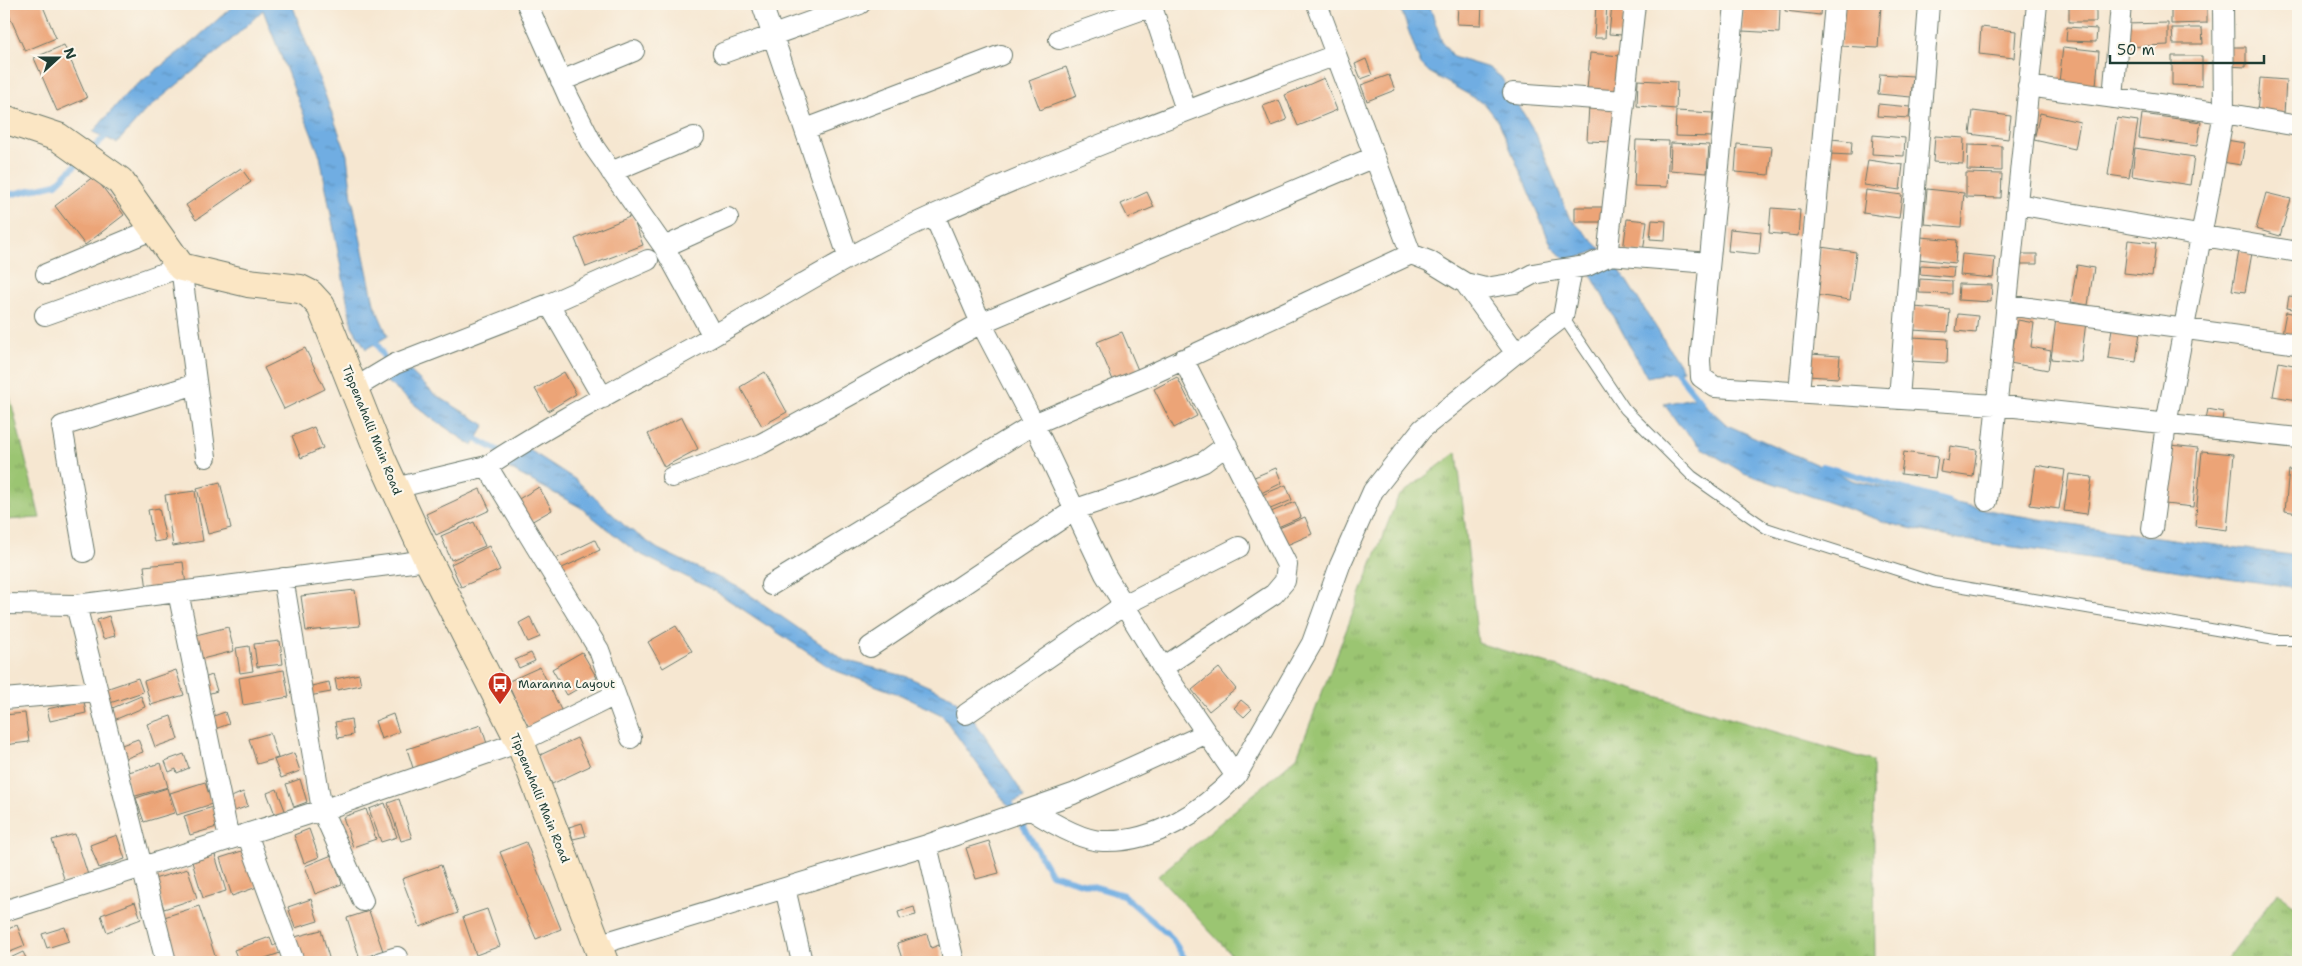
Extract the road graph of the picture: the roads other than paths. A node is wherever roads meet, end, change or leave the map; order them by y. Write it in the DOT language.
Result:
graph roads {
  1 [pos="527,4"];
  2 [pos="762,4"];
  3 [pos="860,4"];
  4 [pos="1317,4"];
  5 [pos="1635,4"];
  6 [pos="1734,4"];
  7 [pos="1835,4"];
  8 [pos="1929,4"];
  9 [pos="2037,4"];
  10 [pos="2120,4"];
  11 [pos="2223,4"];
  12 [pos="1151,5"];
  13 [pos="773,36"];
  14 [pos="1059,39"];
  15 [pos="634,50"];
  16 [pos="724,53"];
  17 [pos="1336,55"];
  18 [pos="1000,56"];
  19 [pos="561,81"];
  20 [pos="2028,86"];
  21 [pos="1514,93"];
  22 [pos="2114,98"];
  23 [pos="1624,101"];
  24 [pos="1186,110"];
  25 [pos="2224,113"];
  26 [pos="4,119"];
  27 [pos="2298,126"];
  28 [pos="806,129"];
  29 [pos="694,137"];
  30 [pos="1374,157"];
  31 [pos="611,172"];
  32 [pos="2017,204"];
  33 [pos="934,214"];
  34 [pos="728,218"];
  35 [pos="154,229"];
  36 [pos="2201,235"];
  37 [pos="664,247"];
  38 [pos="2298,252"];
  39 [pos="1410,254"];
  40 [pos="848,256"];
  41 [pos="648,260"];
  42 [pos="1593,262"];
  43 [pos="1710,263"];
  44 [pos="181,267"];
  45 [pos="46,274"];
  46 [pos="1465,283"];
  47 [pos="549,304"];
  48 [pos="2007,304"];
  49 [pos="45,315"];
  50 [pos="1563,317"];
  51 [pos="981,324"];
  52 [pos="2184,328"];
  53 [pos="713,336"];
  54 [pos="2298,344"];
  55 [pos="1516,352"];
  56 [pos="1183,359"];
  57 [pos="374,377"];
  58 [pos="196,384"];
  59 [pos="1799,392"];
  60 [pos="603,398"];
  61 [pos="1899,399"];
  62 [pos="1996,406"];
  63 [pos="1034,424"];
  64 [pos="2166,424"];
  65 [pos="2298,438"];
  66 [pos="1228,445"];
  67 [pos="206,457"];
  68 [pos="490,465"];
  69 [pos="672,477"];
  70 [pos="395,488"];
  71 [pos="1987,501"];
  72 [pos="1076,509"];
  73 [pos="2152,529"];
  74 [pos="1239,547"];
  75 [pos="84,552"];
  76 [pos="428,560"];
  77 [pos="283,578"];
  78 [pos="772,585"];
  79 [pos="178,592"];
  80 [pos="4,604"];
  81 [pos="76,605"];
  82 [pos="1124,605"];
  83 [pos="2298,640"];
  84 [pos="870,647"];
  85 [pos="1162,668"];
  86 [pos="97,691"];
  87 [pos="616,694"];
  88 [pos="4,699"];
  89 [pos="966,714"];
  90 [pos="1205,734"];
  91 [pos="631,738"];
  92 [pos="520,742"];
  93 [pos="1236,776"];
  94 [pos="322,810"];
  95 [pos="1024,811"];
  96 [pos="238,836"];
  97 [pos="927,845"];
  98 [pos="140,867"];
  99 [pos="785,888"];
  100 [pos="363,901"];
  101 [pos="4,911"];
  102 [pos="601,958"];
  103 [pos="166,962"];
  104 [pos="294,962"];
  105 [pos="802,962"];
  106 [pos="954,962"];
  1 -- 19 [label="street"];
  2 -- 13 [label="street"];
  3 -- 13 [label="street"];
  4 -- 17 [label="street"];
  5 -- 23 [label="street"];
  6 -- 43 [label="street"];
  7 -- 59 [label="street"];
  8 -- 61 [label="street"];
  9 -- 20 [label="street"];
  10 -- 22 [label="street"];
  11 -- 25 [label="street"];
  12 -- 14 [label="street"];
  12 -- 24 [label="street"];
  13 -- 16 [label="street"];
  13 -- 28 [label="street"];
  15 -- 19 [label="street"];
  17 -- 24 [label="street"];
  17 -- 30 [label="street"];
  18 -- 28 [label="street"];
  19 -- 31 [label="street"];
  20 -- 22 [label="street"];
  20 -- 32 [label="street"];
  21 -- 23 [label="street"];
  22 -- 25 [label="street"];
  23 -- 42 [label="street"];
  24 -- 33 [label="street"];
  25 -- 27 [label="street"];
  25 -- 36 [label="street"];
  26 -- 35 [label="street"];
  28 -- 40 [label="street"];
  29 -- 31 [label="street"];
  30 -- 39 [label="street"];
  30 -- 51 [label="street"];
  31 -- 37 [label="street"];
  32 -- 36 [label="street"];
  32 -- 48 [label="street"];
  33 -- 40 [label="street"];
  33 -- 51 [label="street"];
  34 -- 37 [label="street"];
  35 -- 44 [label="street"];
  35 -- 45 [label="street"];
  36 -- 38 [label="street"];
  36 -- 52 [label="street"];
  37 -- 53 [label="street"];
  39 -- 46 [label="street"];
  39 -- 56 [label="street"];
  40 -- 53 [label="street"];
  41 -- 47 [label="street"];
  42 -- 43 [label="street"];
  42 -- 46 [label="street"];
  42 -- 50 [label="street"];
  43 -- 59 [label="street"];
  44 -- 49 [label="street"];
  44 -- 57 [label="street, Tippenahalli Main Road"];
  44 -- 58 [label="street"];
  46 -- 55 [label="street"];
  47 -- 57 [label="street"];
  47 -- 60 [label="street"];
  48 -- 52 [label="street"];
  48 -- 62 [label="street"];
  50 -- 55 [label="street"];
  50 -- 83 [label="lane"];
  51 -- 63 [label="street"];
  51 -- 69 [label="street"];
  52 -- 54 [label="street"];
  52 -- 64 [label="street"];
  53 -- 60 [label="street"];
  55 -- 93 [label="street"];
  56 -- 63 [label="street"];
  56 -- 66 [label="street"];
  57 -- 70 [label="street, Tippenahalli Main Road"];
  58 -- 67 [label="street"];
  58 -- 75 [label="street"];
  59 -- 61 [label="street"];
  60 -- 68 [label="street"];
  61 -- 62 [label="street"];
  62 -- 64 [label="street"];
  62 -- 71 [label="street"];
  63 -- 72 [label="street"];
  63 -- 78 [label="street"];
  64 -- 65 [label="street"];
  64 -- 73 [label="street"];
  66 -- 72 [label="street"];
  66 -- 85 [label="street"];
  68 -- 70 [label="street"];
  68 -- 87 [label="street"];
  70 -- 76 [label="street, Tippenahalli Main Road"];
  72 -- 82 [label="street"];
  72 -- 84 [label="street"];
  74 -- 82 [label="street"];
  76 -- 77 [label="street"];
  76 -- 92 [label="street, Tippenahalli Main Road"];
  77 -- 79 [label="street"];
  77 -- 94 [label="street"];
  79 -- 81 [label="street"];
  79 -- 96 [label="street"];
  80 -- 81 [label="street"];
  81 -- 86 [label="street"];
  82 -- 85 [label="street"];
  82 -- 89 [label="street"];
  85 -- 90 [label="street"];
  86 -- 88 [label="street"];
  86 -- 98 [label="street"];
  87 -- 91 [label="street"];
  87 -- 92 [label="street"];
  90 -- 93 [label="street"];
  90 -- 95 [label="street"];
  92 -- 94 [label="street"];
  92 -- 102 [label="street, Tippenahalli Main Road"];
  93 -- 95 [label="street"];
  94 -- 96 [label="street"];
  94 -- 100 [label="street"];
  95 -- 97 [label="street"];
  96 -- 98 [label="street"];
  96 -- 104 [label="street"];
  97 -- 99 [label="street"];
  97 -- 106 [label="street"];
  98 -- 101 [label="street"];
  98 -- 103 [label="street"];
  99 -- 102 [label="street"];
  99 -- 105 [label="street"];
}
